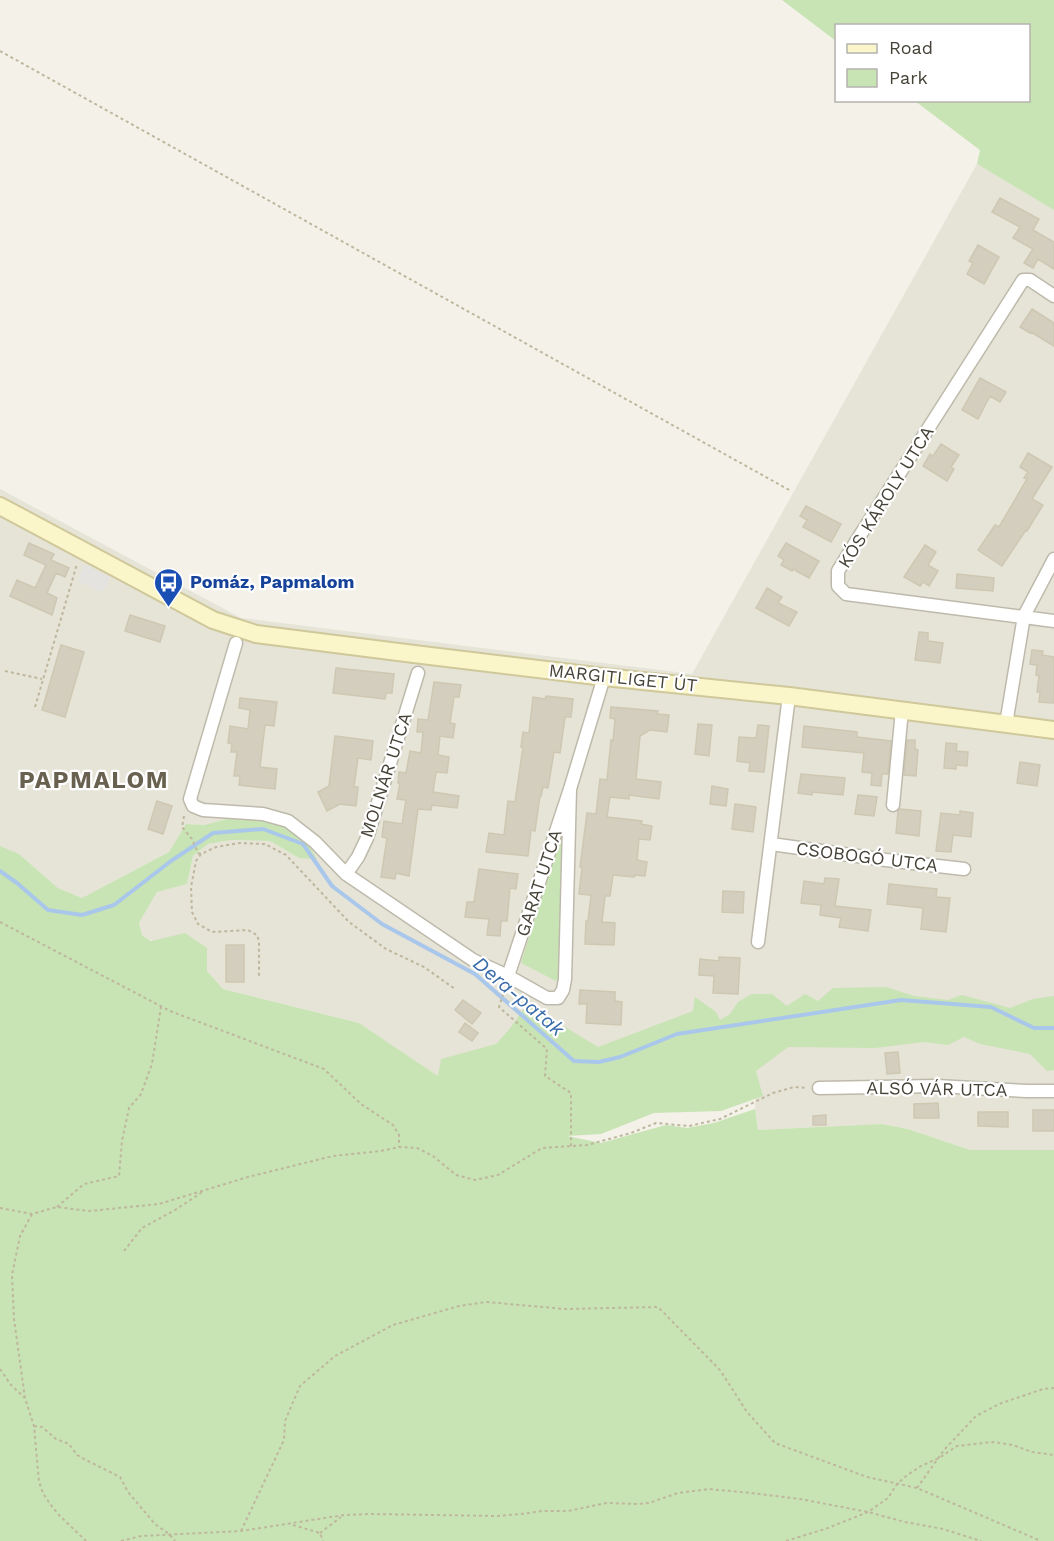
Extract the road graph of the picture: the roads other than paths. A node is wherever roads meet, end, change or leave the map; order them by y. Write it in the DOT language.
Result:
graph roads {
  1 [pos="1054,296"];
  2 [pos="0,506"];
  3 [pos="1054,559"];
  4 [pos="1023,616"];
  5 [pos="1054,621"];
  6 [pos="237,644"];
  7 [pos="418,673"];
  8 [pos="604,677"];
  9 [pos="789,696"];
  10 [pos="902,710"];
  11 [pos="1006,724"];
  12 [pos="1054,730"];
  13 [pos="570,789"];
  14 [pos="893,805"];
  15 [pos="771,844"];
  16 [pos="964,869"];
  17 [pos="346,874"];
  18 [pos="758,942"];
  19 [pos="507,979"];
  20 [pos="819,1089"];
  21 [pos="1054,1091"];
  1 -- 4 [label="street, KÓS KÁROLY UTCA"];
  2 -- 8 [label="main road, MARGITLIGET ÚT"];
  3 -- 4 [label="street"];
  4 -- 5 [label="street"];
  4 -- 11 [label="street"];
  6 -- 17 [label="street"];
  7 -- 17 [label="street, MOLNÁR UTCA"];
  8 -- 9 [label="main road, MARGITLIGET ÚT"];
  8 -- 13 [label="street, GARAT UTCA"];
  9 -- 10 [label="main road, MARGITLIGET ÚT"];
  9 -- 15 [label="street, CSOBOGÓ UTCA"];
  10 -- 11 [label="main road, MARGITLIGET ÚT"];
  10 -- 14 [label="street"];
  11 -- 12 [label="main road, MARGITLIGET ÚT"];
  13 -- 19 [label="street, GARAT UTCA"];
  13 -- 19 [label="street, GARAT UTCA"];
  15 -- 16 [label="street, CSOBOGÓ UTCA"];
  15 -- 18 [label="street, CSOBOGÓ UTCA"];
  17 -- 19 [label="street"];
  20 -- 21 [label="street, ALSÓ VÁR UTCA"];
}
